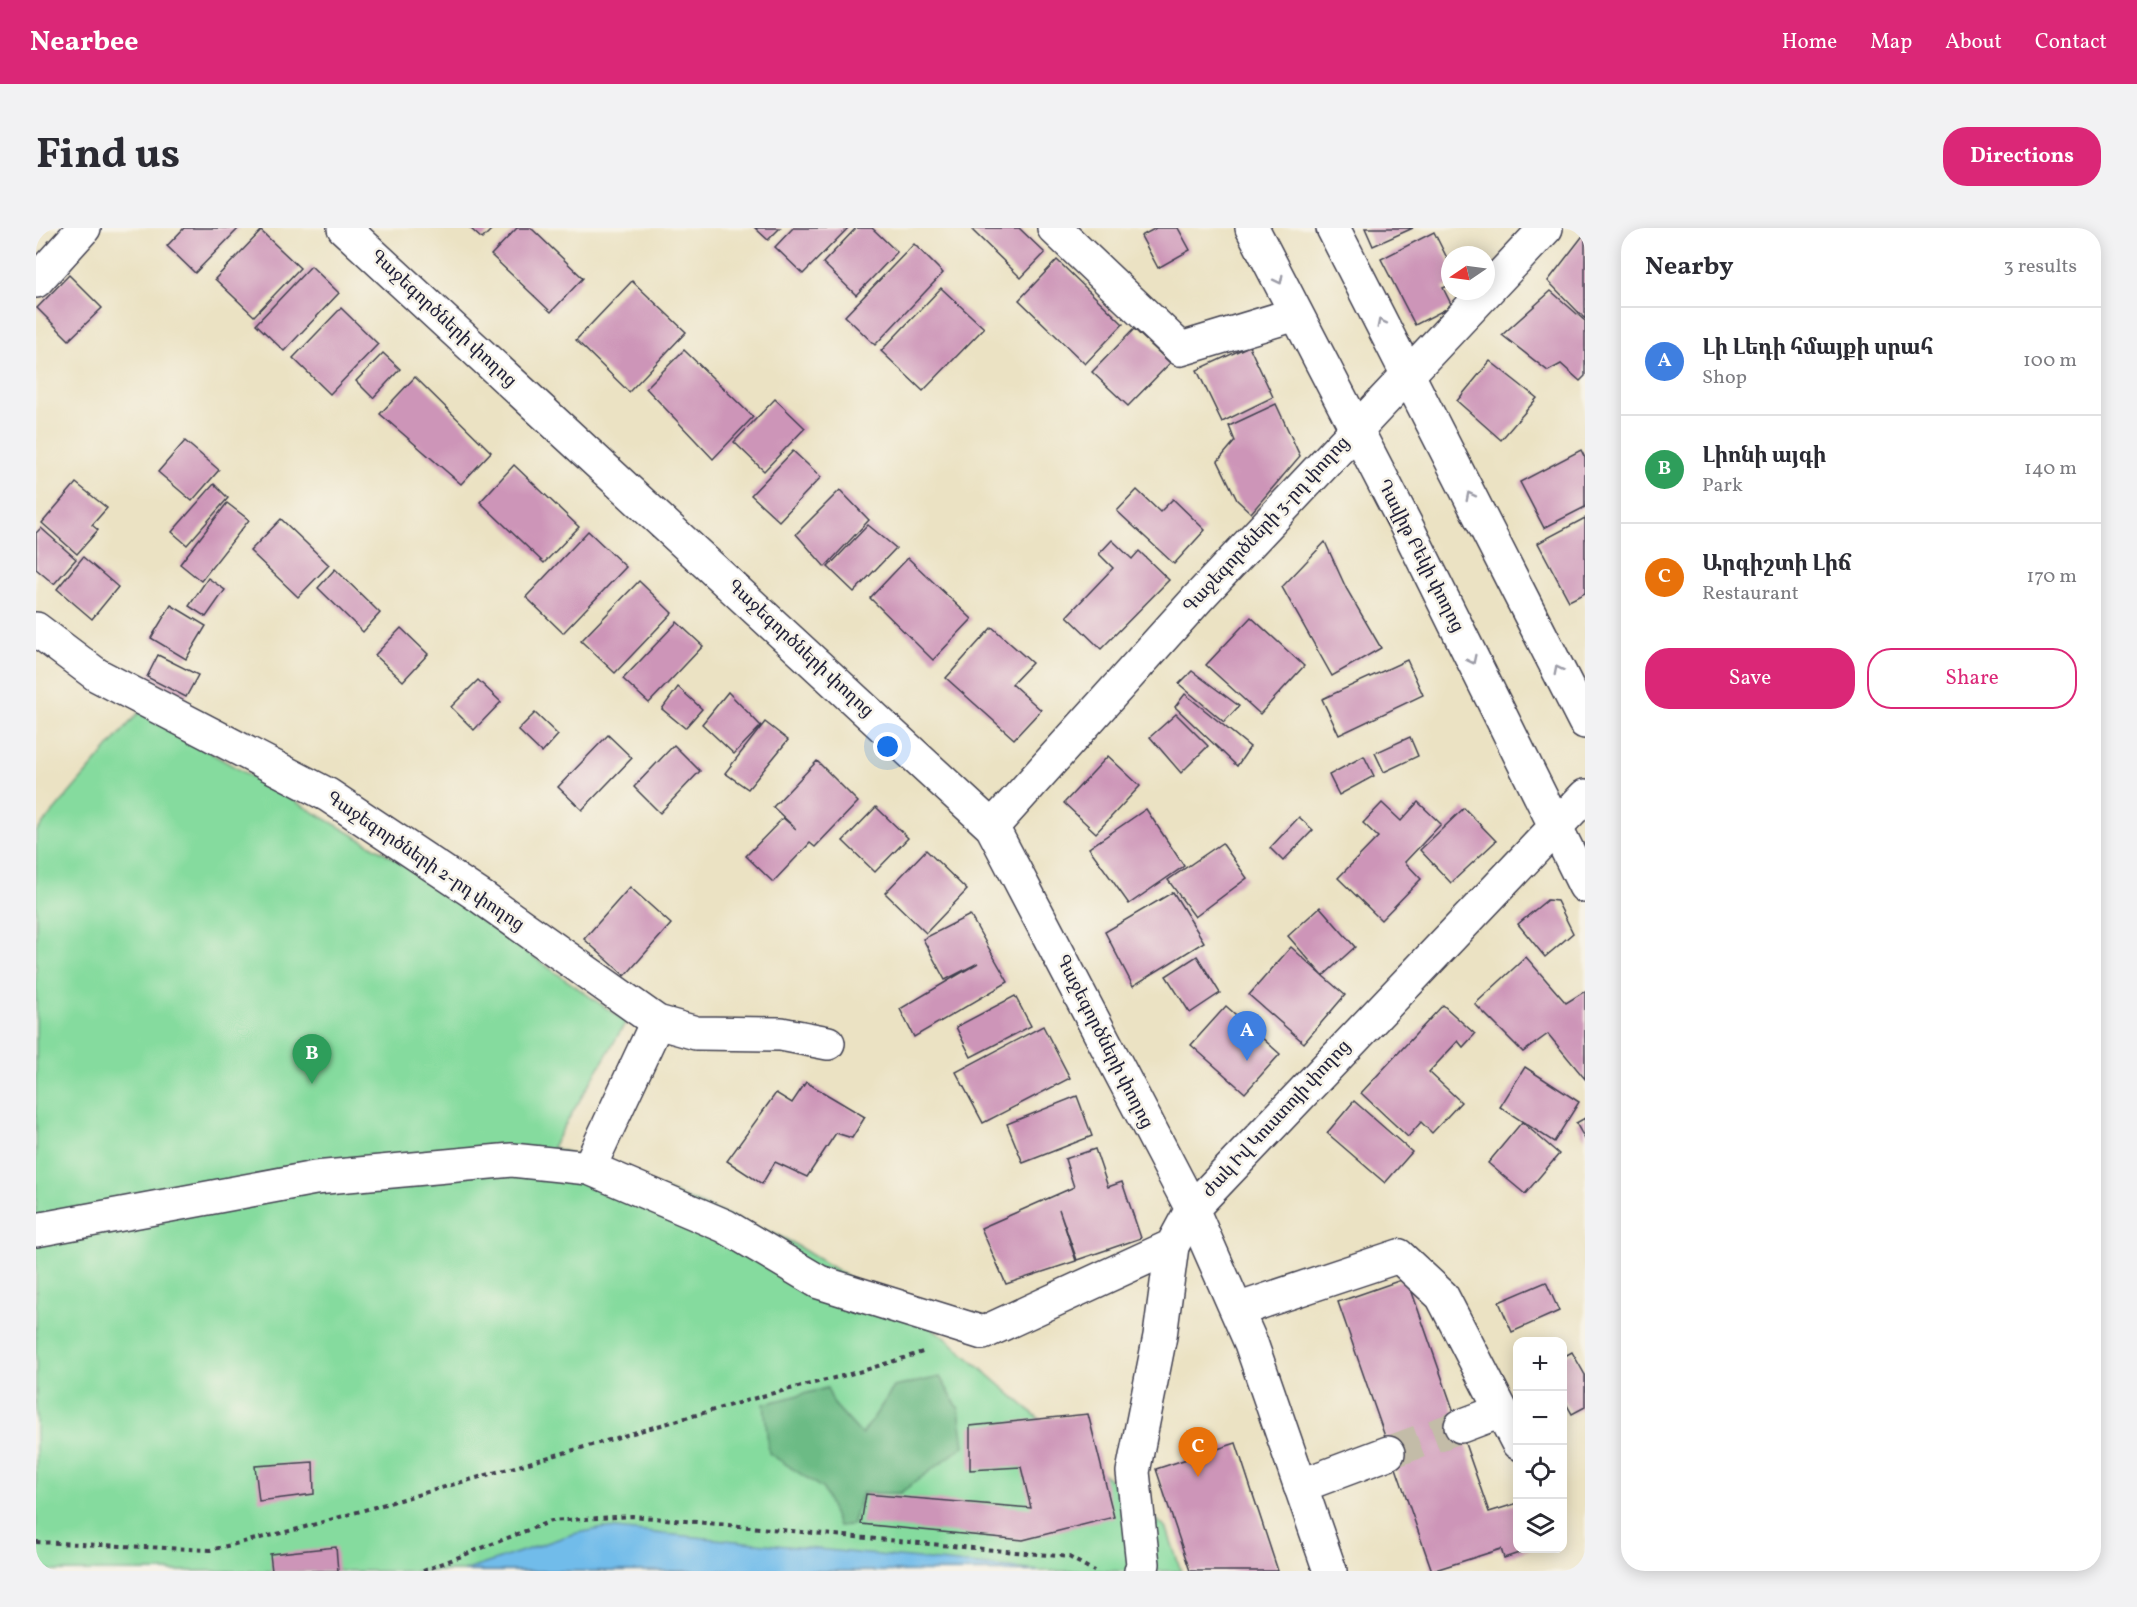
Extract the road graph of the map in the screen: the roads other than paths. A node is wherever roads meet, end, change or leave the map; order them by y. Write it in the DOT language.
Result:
graph roads {
  1 [pos="84,228"];
  2 [pos="345,228"];
  3 [pos="1054,228"];
  4 [pos="1252,228"];
  5 [pos="1333,228"];
  6 [pos="1546,228"];
  7 [pos="36,280"];
  8 [pos="1296,314"];
  9 [pos="1408,375"];
  10 [pos="1356,430"];
  11 [pos="36,628"];
  12 [pos="1585,722"];
  13 [pos="1585,796"];
  14 [pos="993,827"];
  15 [pos="1555,827"];
  16 [pos="1585,886"];
  17 [pos="657,1022"];
  18 [pos="828,1043"];
  19 [pos="589,1168"];
  20 [pos="1192,1209"];
  21 [pos="36,1230"];
  22 [pos="1172,1246"];
  23 [pos="1237,1311"];
  24 [pos="1501,1411"];
  25 [pos="1461,1426"];
  26 [pos="1513,1434"];
  27 [pos="1388,1453"];
  28 [pos="1300,1486"];
  29 [pos="1141,1571"];
  30 [pos="1329,1571"];
  1 -- 7 [label="street"];
  2 -- 14 [label="street, Գաջեգործների փողոց"];
  3 -- 8 [label="street"];
  4 -- 8 [label="street, Դավիթ Բեկի փողոց, one-way"];
  9 -- 5 [label="street, one-way"];
  6 -- 9 [label="street, Գաջեգործների 3-րդ փողոց"];
  8 -- 10 [label="street, Դավիթ Բեկի փողոց"];
  9 -- 10 [label="street, Գաջեգործների 3-րդ փողոց"];
  12 -- 9 [label="street, one-way"];
  10 -- 14 [label="street, Գաջեգործների 3-րդ փողոց"];
  10 -- 15 [label="street, Դավիթ Բեկի փողոց, one-way"];
  11 -- 17 [label="street, Գաջեգործների 2-րդ փողոց"];
  13 -- 15 [label="street, Ժակ Իվ Կուստոյի փողոց"];
  14 -- 20 [label="street, Գաջեգործների փողոց"];
  15 -- 16 [label="street, Դավիթ Բեկի փողոց"];
  15 -- 20 [label="street, Ժակ Իվ Կուստոյի փողոց"];
  17 -- 18 [label="street, Գաջեգործների 2-րդ փողոց"];
  17 -- 19 [label="street"];
  19 -- 21 [label="street"];
  19 -- 22 [label="street"];
  20 -- 22 [label="street"];
  20 -- 23 [label="street, Ժակ Իվ Կուստոյի փողոց"];
  22 -- 29 [label="street"];
  23 -- 24 [label="street"];
  23 -- 28 [label="street, Ժակ Իվ Կուստոյի փողոց"];
  24 -- 25 [label="street"];
  24 -- 26 [label="street"];
  27 -- 28 [label="street"];
  28 -- 30 [label="street, Ժակ Իվ Կուստոյի փողոց"];
}
